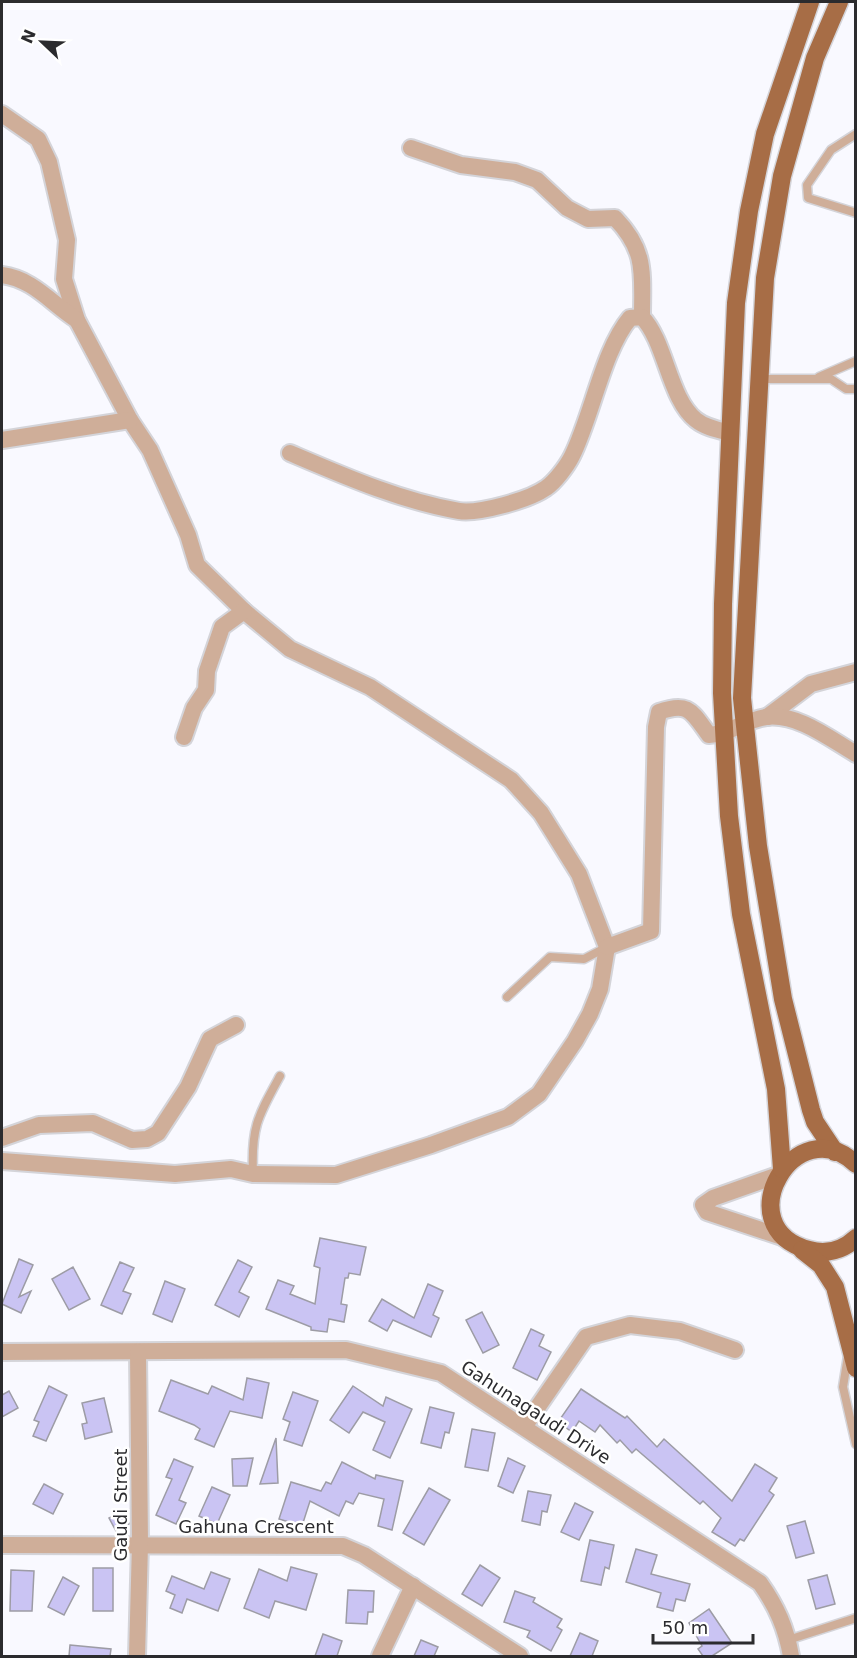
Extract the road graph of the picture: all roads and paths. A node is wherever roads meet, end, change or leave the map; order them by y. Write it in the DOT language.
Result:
graph roads {
  1 [pos="810,2"];
  2 [pos="839,2"];
  3 [pos="2,114"];
  4 [pos="855,134"];
  5 [pos="411,148"];
  6 [pos="855,213"];
  7 [pos="2,275"];
  8 [pos="642,317"];
  9 [pos="77,320"];
  10 [pos="855,361"];
  11 [pos="759,379"];
  12 [pos="816,379"];
  13 [pos="855,389"];
  14 [pos="130,420"];
  15 [pos="731,433"];
  16 [pos="2,440"];
  17 [pos="290,453"];
  18 [pos="244,611"];
  19 [pos="855,672"];
  20 [pos="767,717"];
  21 [pos="745,723"];
  22 [pos="724,735"];
  23 [pos="184,736"];
  24 [pos="855,754"];
  25 [pos="608,947"];
  26 [pos="507,996"];
  27 [pos="236,1025"];
  28 [pos="280,1076"];
  29 [pos="2,1138"];
  30 [pos="835,1152"];
  31 [pos="2,1161"];
  32 [pos="855,1164"];
  33 [pos="780,1172"];
  34 [pos="253,1174"];
  35 [pos="855,1238"];
  36 [pos="792,1243"];
  37 [pos="850,1345"];
  38 [pos="735,1350"];
  39 [pos="2,1352"];
  40 [pos="138,1353"];
  41 [pos="855,1368"];
  42 [pos="524,1427"];
  43 [pos="855,1444"];
  44 [pos="140,1544"];
  45 [pos="2,1545"];
  46 [pos="413,1586"];
  47 [pos="855,1618"];
  48 [pos="789,1648"];
  49 [pos="136,1656"];
  50 [pos="380,1656"];
  51 [pos="520,1656"];
  1 -- 15 [label="main road"];
  2 -- 11 [label="main road"];
  3 -- 9 [label="street"];
  4 -- 6 [label="lane"];
  5 -- 8 [label="street"];
  7 -- 9 [label="street"];
  8 -- 15 [label="street"];
  8 -- 17 [label="street"];
  9 -- 14 [label="street"];
  10 -- 12 [label="lane"];
  11 -- 12 [label="lane"];
  11 -- 21 [label="main road"];
  12 -- 13 [label="lane"];
  14 -- 16 [label="street"];
  14 -- 18 [label="street"];
  15 -- 22 [label="main road"];
  18 -- 23 [label="street"];
  18 -- 25 [label="street"];
  19 -- 20 [label="street"];
  20 -- 21 [label="street"];
  20 -- 24 [label="street"];
  21 -- 22 [label="street"];
  21 -- 30 [label="main road"];
  22 -- 25 [label="street"];
  22 -- 33 [label="main road"];
  25 -- 26 [label="lane"];
  25 -- 34 [label="street"];
  27 -- 29 [label="street"];
  28 -- 34 [label="lane"];
  30 -- 32 [label="main road"];
  30 -- 33 [label="main road"];
  31 -- 34 [label="street"];
  33 -- 36 [label="main road"];
  33 -- 36 [label="street"];
  35 -- 36 [label="main road"];
  36 -- 37 [label="main road"];
  37 -- 41 [label="main road"];
  37 -- 43 [label="lane"];
  38 -- 42 [label="street"];
  39 -- 40 [label="street, Gahunagaudi Drive"];
  40 -- 42 [label="street, Gahunagaudi Drive"];
  40 -- 44 [label="street, Gaudi Street"];
  42 -- 48 [label="street, Gahunagaudi Drive"];
  44 -- 45 [label="street, Gahuna Crescent"];
  44 -- 46 [label="street, Gahuna Crescent"];
  44 -- 49 [label="street, Gaudi Street"];
  46 -- 50 [label="street"];
  46 -- 51 [label="street, Gahuna Crescent"];
  47 -- 48 [label="lane"];
}
